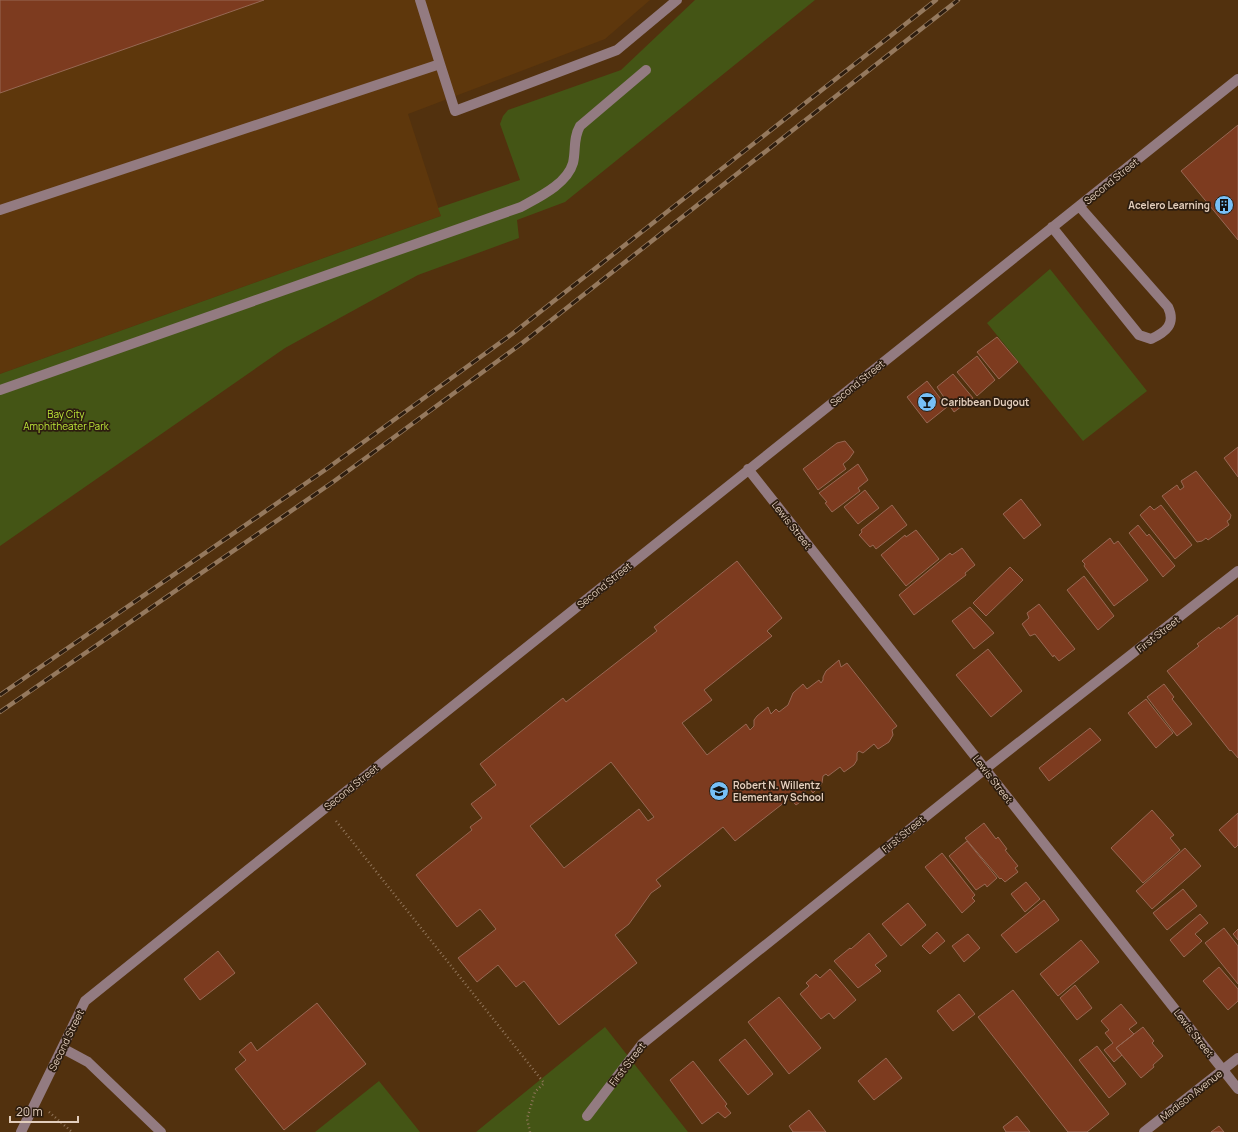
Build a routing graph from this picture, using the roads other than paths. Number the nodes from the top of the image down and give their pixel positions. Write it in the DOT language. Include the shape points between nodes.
graph roads {
  1 [pos="420,0"];
  2 [pos="677,0"];
  3 [pos="440,64"];
  4 [pos="646,70"];
  5 [pos="1238,79"];
  6 [pos="1078,206"];
  7 [pos="0,210"];
  8 [pos="1052,227"];
  9 [pos="0,390"];
  10 [pos="748,469"];
  11 [pos="1238,571"];
  12 [pos="985,769"];
  13 [pos="62,1048"];
  14 [pos="1238,1058"];
  15 [pos="1223,1070"];
  16 [pos="1238,1089"];
  17 [pos="587,1116"];
  18 [pos="21,1132"];
  19 [pos="161,1132"];
  20 [pos="1144,1132"];
  1 -- 3 [label="street"];
  2 -- 3 [label="street" via="617,50 455,111"];
  3 -- 7 [label="street"];
  4 -- 9 [label="street" via="580,126 575,137 573,162 562,180 521,207"];
  5 -- 6 [label="street, Second Street"];
  6 -- 8 [label="street, Second Street"];
  6 -- 8 [label="street" via="1168,307 1172,315 1170,325 1161,335 1151,339 1140,335"];
  8 -- 10 [label="street, Second Street"];
  10 -- 12 [label="street, Lewis Street"];
  10 -- 13 [label="street, Second Street" via="85,1001"];
  11 -- 12 [label="street, First Street"];
  12 -- 15 [label="street, Lewis Street"];
  12 -- 17 [label="street, First Street" via="642,1044"];
  13 -- 18 [label="street, Second Street"];
  13 -- 19 [label="street" via="88,1062"];
  14 -- 15 [label="street, Madison Avenue"];
  15 -- 16 [label="street, Lewis Street"];
  15 -- 20 [label="street, Madison Avenue"];
}
